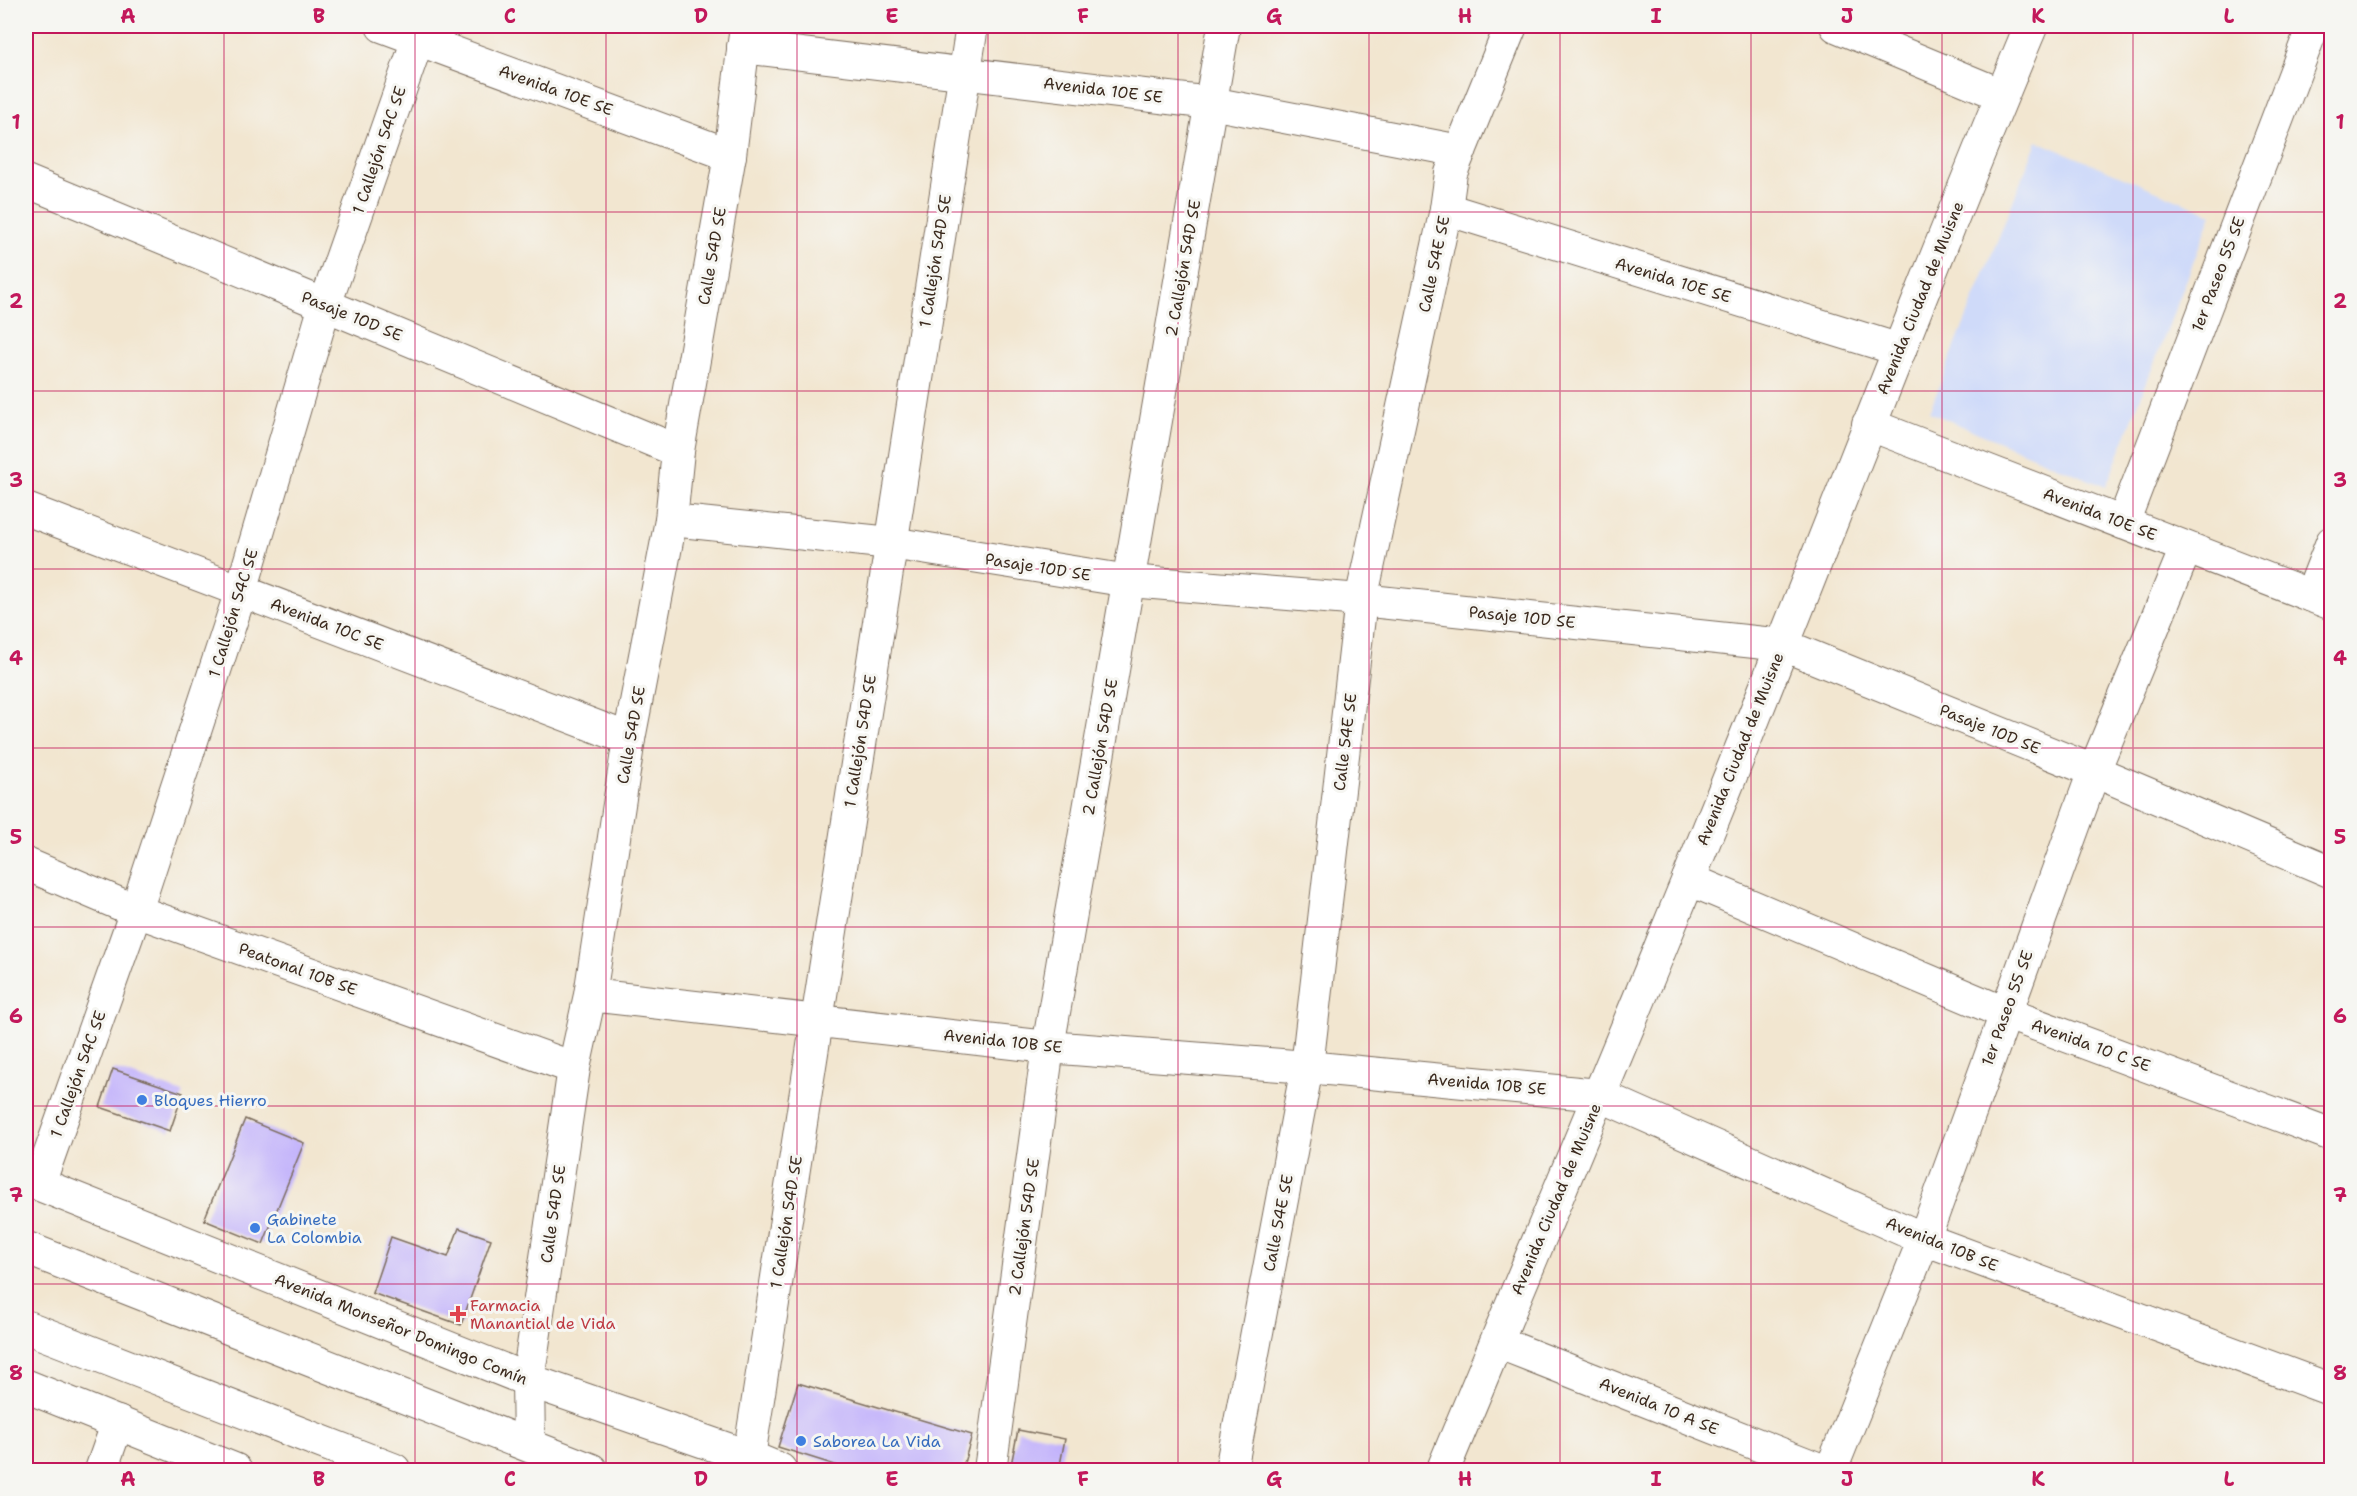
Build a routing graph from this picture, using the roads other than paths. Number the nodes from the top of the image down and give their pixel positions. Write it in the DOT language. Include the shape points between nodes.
graph roads {
  1 [pos="382,26"];
  2 [pos="972,26"];
  3 [pos="1224,26"];
  4 [pos="1510,26"];
  5 [pos="1836,26"];
  6 [pos="2031,26"];
  7 [pos="2313,26"];
  8 [pos="745,36"];
  9 [pos="418,39"];
  10 [pos="965,73"];
  11 [pos="2002,95"];
  12 [pos="1211,103"];
  13 [pos="1460,151"];
  14 [pos="730,155"];
  15 [pos="26,181"];
  16 [pos="1446,209"];
  17 [pos="325,305"];
  18 [pos="1900,351"];
  19 [pos="1868,424"];
  20 [pos="678,451"];
  21 [pos="26,509"];
  22 [pos="671,520"];
  23 [pos="2123,523"];
  24 [pos="2331,542"];
  25 [pos="891,543"];
  26 [pos="2186,548"];
  27 [pos="1129,581"];
  28 [pos="241,591"];
  29 [pos="1361,600"];
  30 [pos="2321,600"];
  31 [pos="1783,645"];
  32 [pos="629,739"];
  33 [pos="2094,771"];
  34 [pos="26,864"];
  35 [pos="2331,872"];
  36 [pos="1688,879"];
  37 [pos="136,911"];
  38 [pos="590,995"];
  39 [pos="2005,1013"];
  40 [pos="817,1021"];
  41 [pos="1048,1047"];
  42 [pos="1307,1067"];
  43 [pos="574,1068"];
  44 [pos="1599,1095"];
  45 [pos="2331,1135"];
  46 [pos="32,1181"];
  47 [pos="1924,1239"];
  48 [pos="26,1248"];
  49 [pos="26,1327"];
  50 [pos="1497,1342"];
  51 [pos="528,1380"];
  52 [pos="26,1386"];
  53 [pos="2331,1390"];
  54 [pos="118,1422"];
  55 [pos="529,1445"];
  56 [pos="748,1457"];
  57 [pos="101,1470"];
  58 [pos="235,1470"];
  59 [pos="394,1470"];
  60 [pos="591,1470"];
  61 [pos="780,1470"];
  62 [pos="990,1470"];
  63 [pos="1231,1470"];
  64 [pos="1443,1470"];
  65 [pos="1822,1470"];
  66 [pos="1831,1470"];
  1 -- 9 [label="street, Avenida 10E SE"];
  2 -- 10 [label="street, 1 Callejón 54D SE"];
  3 -- 12 [label="street, 2 Callejón 54D SE"];
  4 -- 13 [label="street, Calle 54E SE"];
  5 -- 11 [label="street"];
  6 -- 11 [label="main road, Avenida Ciudad de Muisne"];
  7 -- 23 [label="street, 1er Paseo 55 SE"];
  8 -- 10 [label="street, Avenida 10E SE"];
  8 -- 14 [label="street, Calle 54D SE"];
  9 -- 14 [label="street, Avenida 10E SE"];
  9 -- 17 [label="street, 1 Callejón 54C SE"];
  10 -- 12 [label="street, Avenida 10E SE"];
  10 -- 25 [label="street, 1 Callejón 54D SE"];
  11 -- 18 [label="main road, Avenida Ciudad de Muisne"];
  12 -- 13 [label="street, Avenida 10E SE"];
  12 -- 27 [label="street, 2 Callejón 54D SE"];
  13 -- 16 [label="street, Calle 54E SE" via="1451,173"];
  14 -- 20 [label="street, Calle 54D SE"];
  15 -- 17 [label="street, Pasaje 10D SE"];
  16 -- 18 [label="street, Avenida 10E SE"];
  16 -- 29 [label="street, Calle 54E SE"];
  17 -- 20 [label="street, Pasaje 10D SE"];
  17 -- 28 [label="street, 1 Callejón 54C SE"];
  18 -- 19 [label="main road, Avenida Ciudad de Muisne"];
  19 -- 23 [label="street, Avenida 10E SE"];
  19 -- 31 [label="main road, Avenida Ciudad de Muisne"];
  20 -- 22 [label="street, Calle 54D SE"];
  21 -- 28 [label="street, Avenida 10C SE"];
  22 -- 25 [label="street, Pasaje 10D SE"];
  22 -- 32 [label="street, Calle 54D SE"];
  23 -- 26 [label="street, Avenida 10E SE"];
  24 -- 30 [label="street"];
  25 -- 27 [label="street, Pasaje 10D SE"];
  25 -- 40 [label="street, 1 Callejón 54D SE"];
  26 -- 30 [label="street, Avenida 10E SE"];
  26 -- 33 [label="street, 1er Paseo 55 SE"];
  27 -- 29 [label="street, Pasaje 10D SE"];
  27 -- 41 [label="street, 2 Callejón 54D SE"];
  28 -- 32 [label="street, Avenida 10C SE"];
  28 -- 37 [label="street, 1 Callejón 54C SE"];
  29 -- 31 [label="street, Pasaje 10D SE"];
  29 -- 42 [label="street, Calle 54E SE"];
  31 -- 33 [label="street, Pasaje 10D SE"];
  31 -- 36 [label="main road, Avenida Ciudad de Muisne"];
  32 -- 38 [label="street, Calle 54D SE"];
  33 -- 35 [label="street, Pasaje 10D SE"];
  33 -- 39 [label="street, 1er Paseo 55 SE"];
  34 -- 37 [label="street, Peatonal 10B SE"];
  36 -- 39 [label="street, Avenida 10 C SE"];
  36 -- 44 [label="main road, Avenida Ciudad de Muisne"];
  37 -- 43 [label="street, Peatonal 10B SE"];
  37 -- 46 [label="street, 1 Callejón 54C SE"];
  38 -- 40 [label="street, Avenida 10B SE"];
  38 -- 43 [label="street, Calle 54D SE"];
  39 -- 45 [label="street, Avenida 10 C SE"];
  39 -- 47 [label="street, 1er Paseo 55 SE"];
  40 -- 41 [label="street, Avenida 10B SE"];
  40 -- 56 [label="street, 1 Callejón 54D SE"];
  41 -- 42 [label="street, Avenida 10B SE"];
  41 -- 62 [label="street, 2 Callejón 54D SE"];
  42 -- 44 [label="street, Avenida 10B SE"];
  42 -- 63 [label="street, Calle 54E SE"];
  43 -- 51 [label="street, Calle 54D SE"];
  44 -- 47 [label="street, Avenida 10B SE"];
  44 -- 50 [label="main road, Avenida Ciudad de Muisne"];
  46 -- 51 [label="main road, Avenida Monseñor Domingo Comín"];
  47 -- 53 [label="street, Avenida 10B SE"];
  47 -- 66 [label="street, 1er Paseo 55 SE"];
  48 -- 55 [label="main road"];
  49 -- 59 [label="main road"];
  50 -- 64 [label="main road, Avenida Ciudad de Muisne"];
  50 -- 65 [label="street, Avenida 10 A SE"];
  51 -- 55 [label="street, Calle 54D SE"];
  51 -- 56 [label="main road, Avenida Monseñor Domingo Comín"];
  52 -- 54 [label="main road"];
  54 -- 57 [label="street"];
  54 -- 58 [label="main road"];
  55 -- 60 [label="main road"];
  56 -- 61 [label="main road, Avenida Monseñor Domingo Comín"];
}
